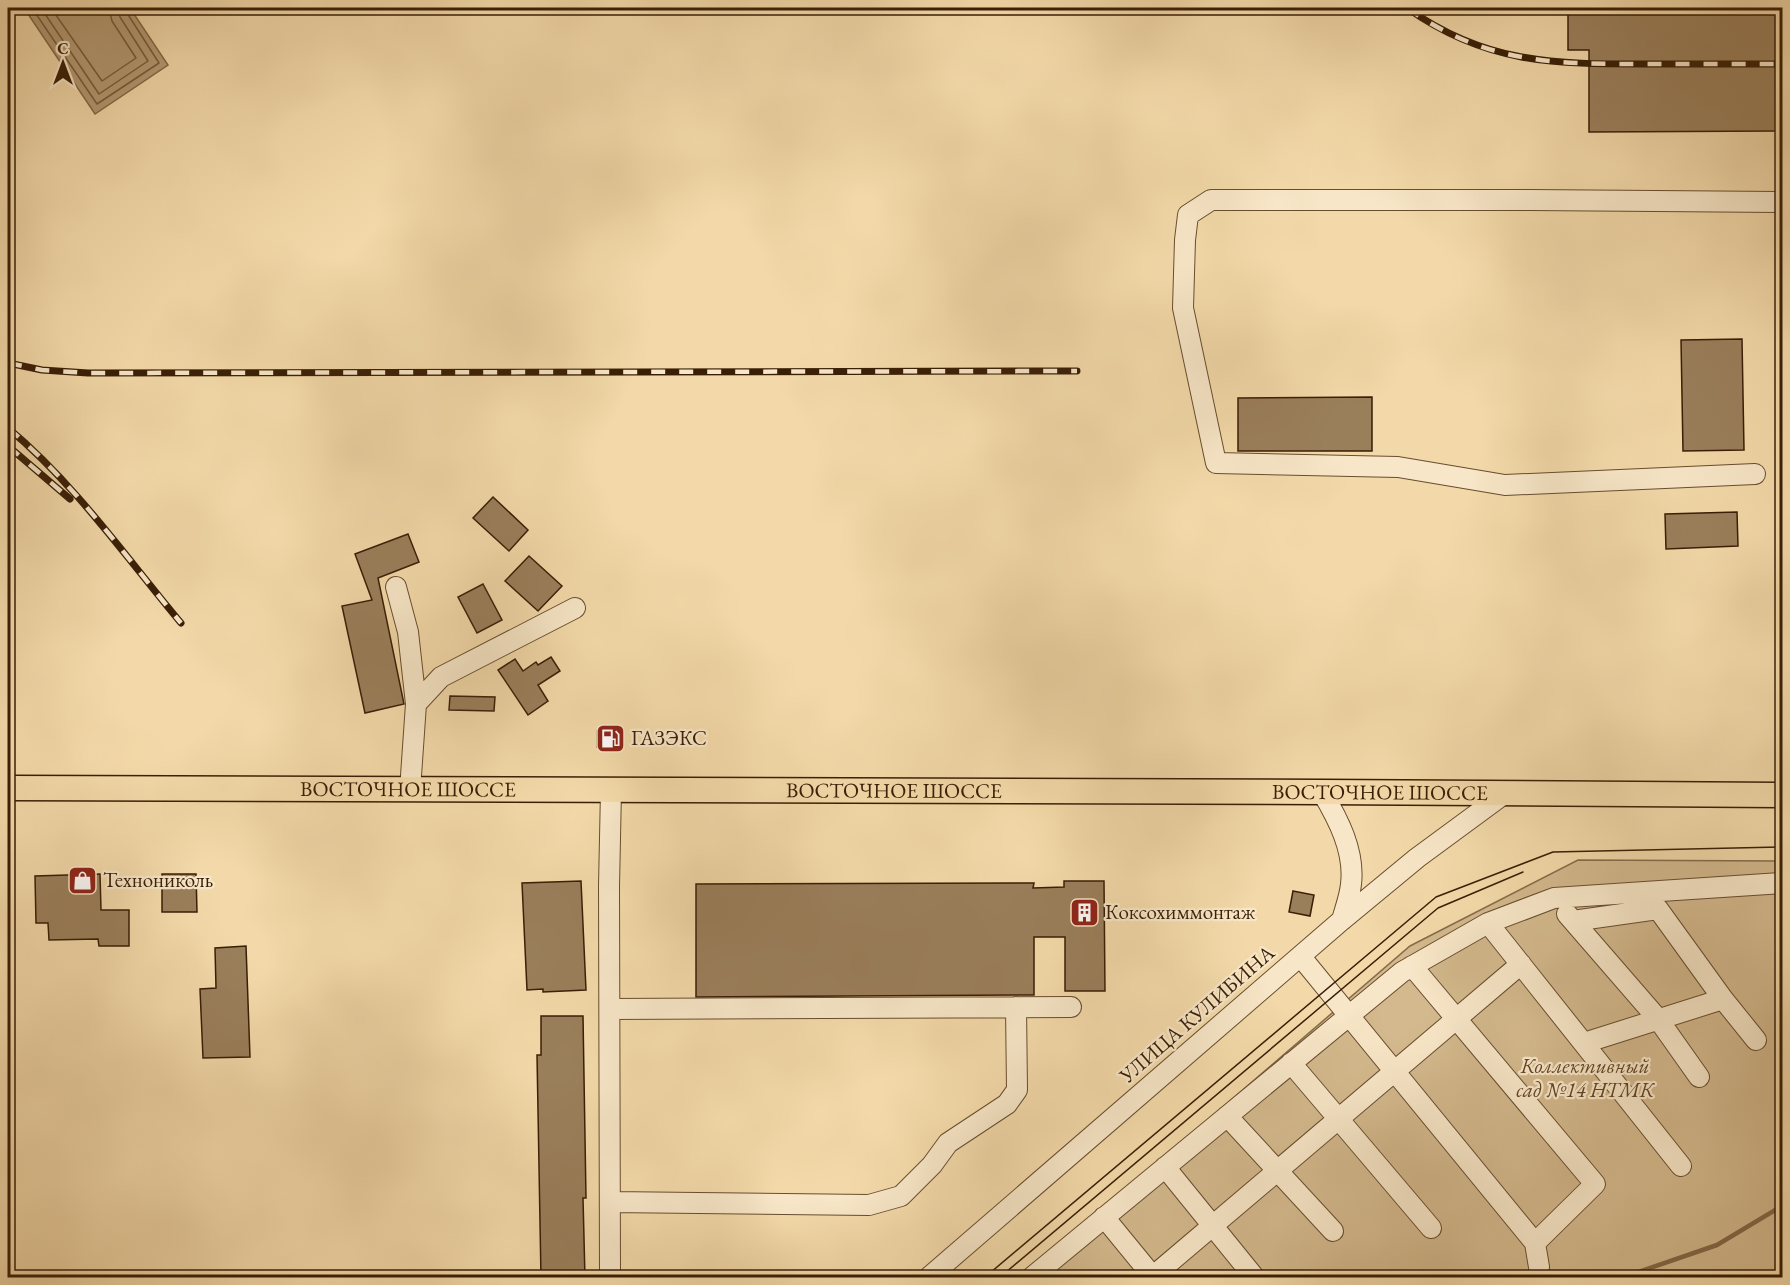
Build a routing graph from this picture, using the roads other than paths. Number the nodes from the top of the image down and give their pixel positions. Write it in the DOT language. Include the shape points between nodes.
graph roads {
  1 [pos="1782,202"];
  2 [pos="1755,474"];
  3 [pos="396,587"];
  4 [pos="574,608"];
  5 [pos="416,704"];
  6 [pos="8,788"];
  7 [pos="410,790"];
  8 [pos="611,790"];
  9 [pos="1322,792"];
  10 [pos="1504,794"];
  11 [pos="1782,795"];
  12 [pos="1782,883"];
  13 [pos="1554,898"];
  14 [pos="1342,920"];
  15 [pos="1573,921"];
  16 [pos="1488,923"];
  17 [pos="1301,957"];
  18 [pos="1521,964"];
  19 [pos="1412,966"];
  20 [pos="1723,999"];
  21 [pos="1016,1007"];
  22 [pos="1071,1007"];
  23 [pos="610,1009"];
  24 [pos="1349,1016"];
  25 [pos="1456,1019"];
  26 [pos="1658,1019"];
  27 [pos="1756,1040"];
  28 [pos="1584,1043"];
  29 [pos="1291,1064"];
  30 [pos="1394,1072"];
  31 [pos="1699,1077"];
  32 [pos="1227,1116"];
  33 [pos="1338,1119"];
  34 [pos="1681,1166"];
  35 [pos="1165,1167"];
  36 [pos="1278,1171"];
  37 [pos="610,1202"];
  38 [pos="1104,1217"];
  39 [pos="1212,1226"];
  40 [pos="1431,1228"];
  41 [pos="1333,1231"];
  42 [pos="1535,1244"];
  43 [pos="1539,1267"];
  44 [pos="1051,1271"];
  45 [pos="1153,1277"];
  46 [pos="610,1278"];
  47 [pos="927,1278"];
  48 [pos="1031,1278"];
  49 [pos="1255,1278"];
  1 -- 2 [label="street" via="1211,201 1188,215 1185,240 1183,308 1216,463 1398,467 1505,485"];
  3 -- 5 [label="street" via="408,632"];
  4 -- 5 [label="street" via="441,676"];
  5 -- 7 [label="street"];
  6 -- 7 [label="main road, ВОСТОЧНОЕ ШОССЕ"];
  7 -- 8 [label="main road, ВОСТОЧНОЕ ШОССЕ"];
  8 -- 9 [label="main road, ВОСТОЧНОЕ ШОССЕ"];
  8 -- 23 [label="street"];
  9 -- 10 [label="main road, ВОСТОЧНОЕ ШОССЕ"];
  9 -- 14 [label="street" via="1338,819 1349,851 1352,883"];
  10 -- 11 [label="main road, ВОСТОЧНОЕ ШОССЕ"];
  10 -- 14 [label="street, УЛИЦА КУЛИБИНА"];
  12 -- 13 [label="street"];
  13 -- 15 [label="street"];
  13 -- 16 [label="street"];
  14 -- 17 [label="street, УЛИЦА КУЛИБИНА"];
  15 -- 20 [label="street" via="1658,909"];
  15 -- 26 [label="street"];
  16 -- 18 [label="street"];
  16 -- 19 [label="street"];
  17 -- 24 [label="street"];
  17 -- 47 [label="street, УЛИЦА КУЛИБИНА"];
  18 -- 25 [label="street"];
  18 -- 28 [label="street"];
  19 -- 24 [label="street"];
  19 -- 25 [label="street"];
  20 -- 26 [label="street"];
  20 -- 27 [label="street"];
  21 -- 22 [label="street"];
  21 -- 23 [label="street"];
  21 -- 37 [label="street" via="1017,1090 1007,1104 948,1143 901,1196 869,1205"];
  23 -- 37 [label="street"];
  24 -- 29 [label="street"];
  24 -- 30 [label="street"];
  25 -- 30 [label="street"];
  25 -- 42 [label="street" via="1595,1184"];
  26 -- 28 [label="street"];
  26 -- 31 [label="street"];
  28 -- 34 [label="street"];
  29 -- 32 [label="street"];
  29 -- 33 [label="street"];
  30 -- 33 [label="street"];
  30 -- 42 [label="street"];
  32 -- 35 [label="street"];
  32 -- 36 [label="street"];
  33 -- 36 [label="street"];
  33 -- 40 [label="street"];
  35 -- 38 [label="street"];
  35 -- 39 [label="street"];
  36 -- 39 [label="street"];
  36 -- 41 [label="street"];
  37 -- 46 [label="street"];
  38 -- 44 [label="street"];
  38 -- 45 [label="street"];
  39 -- 45 [label="street"];
  39 -- 49 [label="street"];
  42 -- 43 [label="street"];
  44 -- 48 [label="street"];
}
